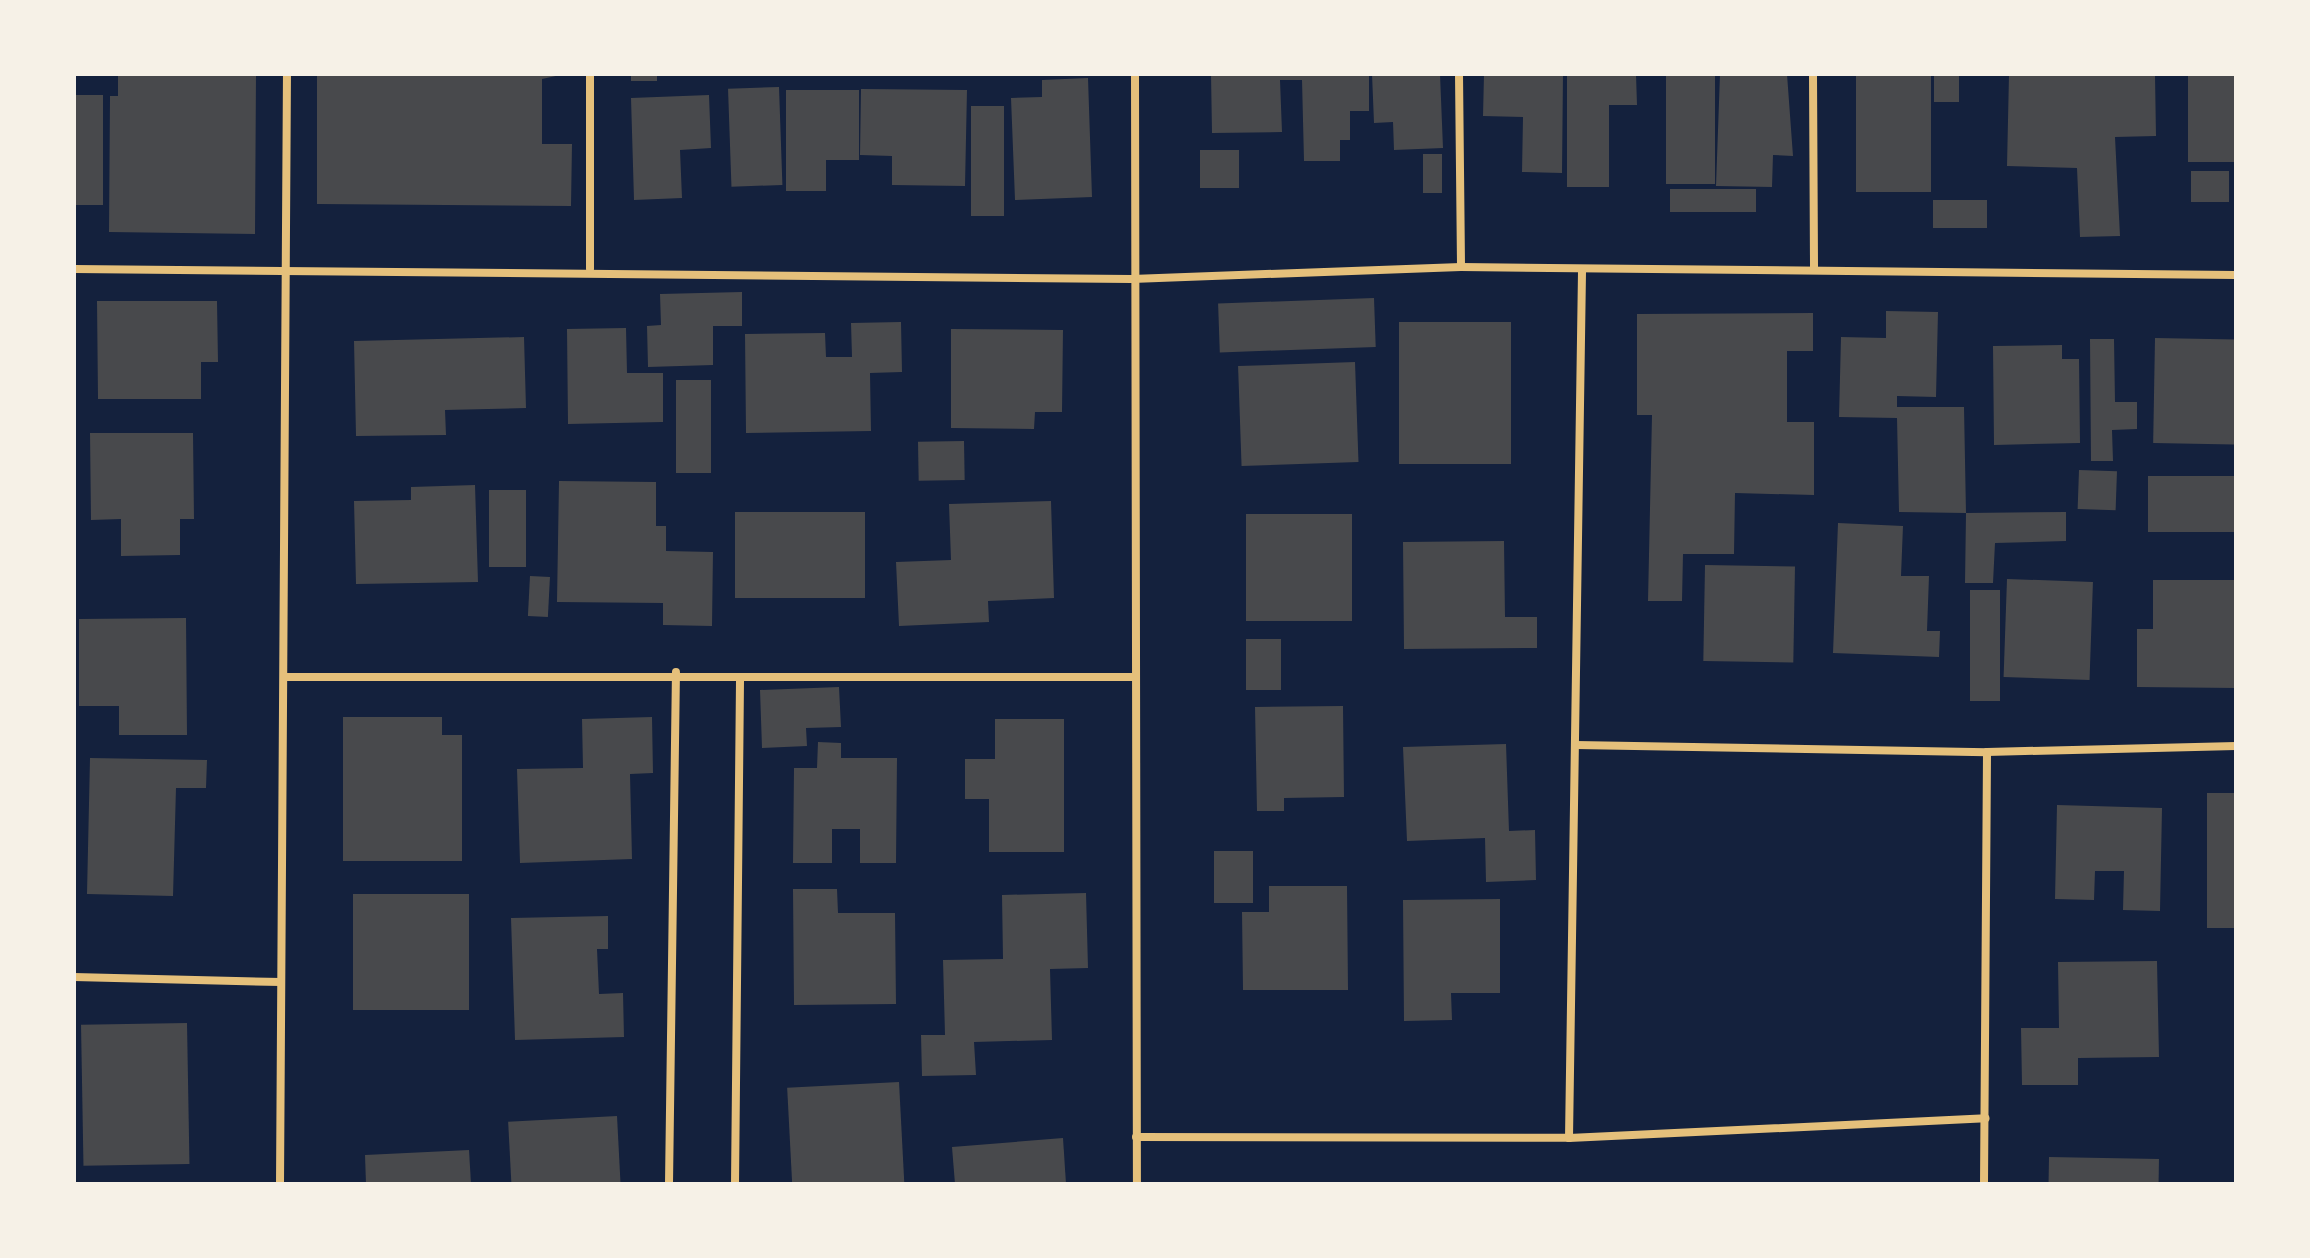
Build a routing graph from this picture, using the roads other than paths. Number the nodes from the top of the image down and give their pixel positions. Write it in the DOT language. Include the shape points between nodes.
graph roads {
  1 [pos="287,74"];
  2 [pos="590,74"];
  3 [pos="1135,74"];
  4 [pos="1459,74"];
  5 [pos="1813,74"];
  6 [pos="1461,267"];
  7 [pos="74,269"];
  8 [pos="590,269"];
  9 [pos="1814,270"];
  10 [pos="286,271"];
  11 [pos="1582,271"];
  12 [pos="2236,275"];
  13 [pos="1132,279"];
  14 [pos="676,672"];
  15 [pos="284,677"];
  16 [pos="1133,677"];
  17 [pos="740,678"];
  18 [pos="1576,745"];
  19 [pos="2236,746"];
  20 [pos="1987,752"];
  21 [pos="74,977"];
  22 [pos="281,982"];
  23 [pos="1986,1118"];
  24 [pos="1136,1137"];
  25 [pos="1569,1138"];
  26 [pos="280,1184"];
  27 [pos="669,1184"];
  28 [pos="735,1184"];
  29 [pos="1137,1184"];
  30 [pos="1984,1184"];
  1 -- 10 [label="street"];
  2 -- 8 [label="street"];
  3 -- 13 [label="street"];
  4 -- 6 [label="street"];
  5 -- 9 [label="street"];
  6 -- 11 [label="street"];
  6 -- 13 [label="street"];
  7 -- 10 [label="street"];
  8 -- 10 [label="street"];
  8 -- 13 [label="street"];
  9 -- 11 [label="street"];
  9 -- 12 [label="street"];
  10 -- 15 [label="street"];
  11 -- 18 [label="street"];
  13 -- 16 [label="street"];
  14 -- 15 [label="street"];
  14 -- 17 [label="street"];
  14 -- 27 [label="street"];
  15 -- 22 [label="street"];
  16 -- 17 [label="street"];
  16 -- 24 [label="street"];
  17 -- 28 [label="street"];
  18 -- 20 [label="street"];
  18 -- 25 [label="street"];
  19 -- 20 [label="street"];
  20 -- 23 [label="street"];
  21 -- 22 [label="street"];
  22 -- 26 [label="street"];
  23 -- 25 [label="street"];
  23 -- 30 [label="street"];
  24 -- 25 [label="street"];
  24 -- 29 [label="street"];
}
